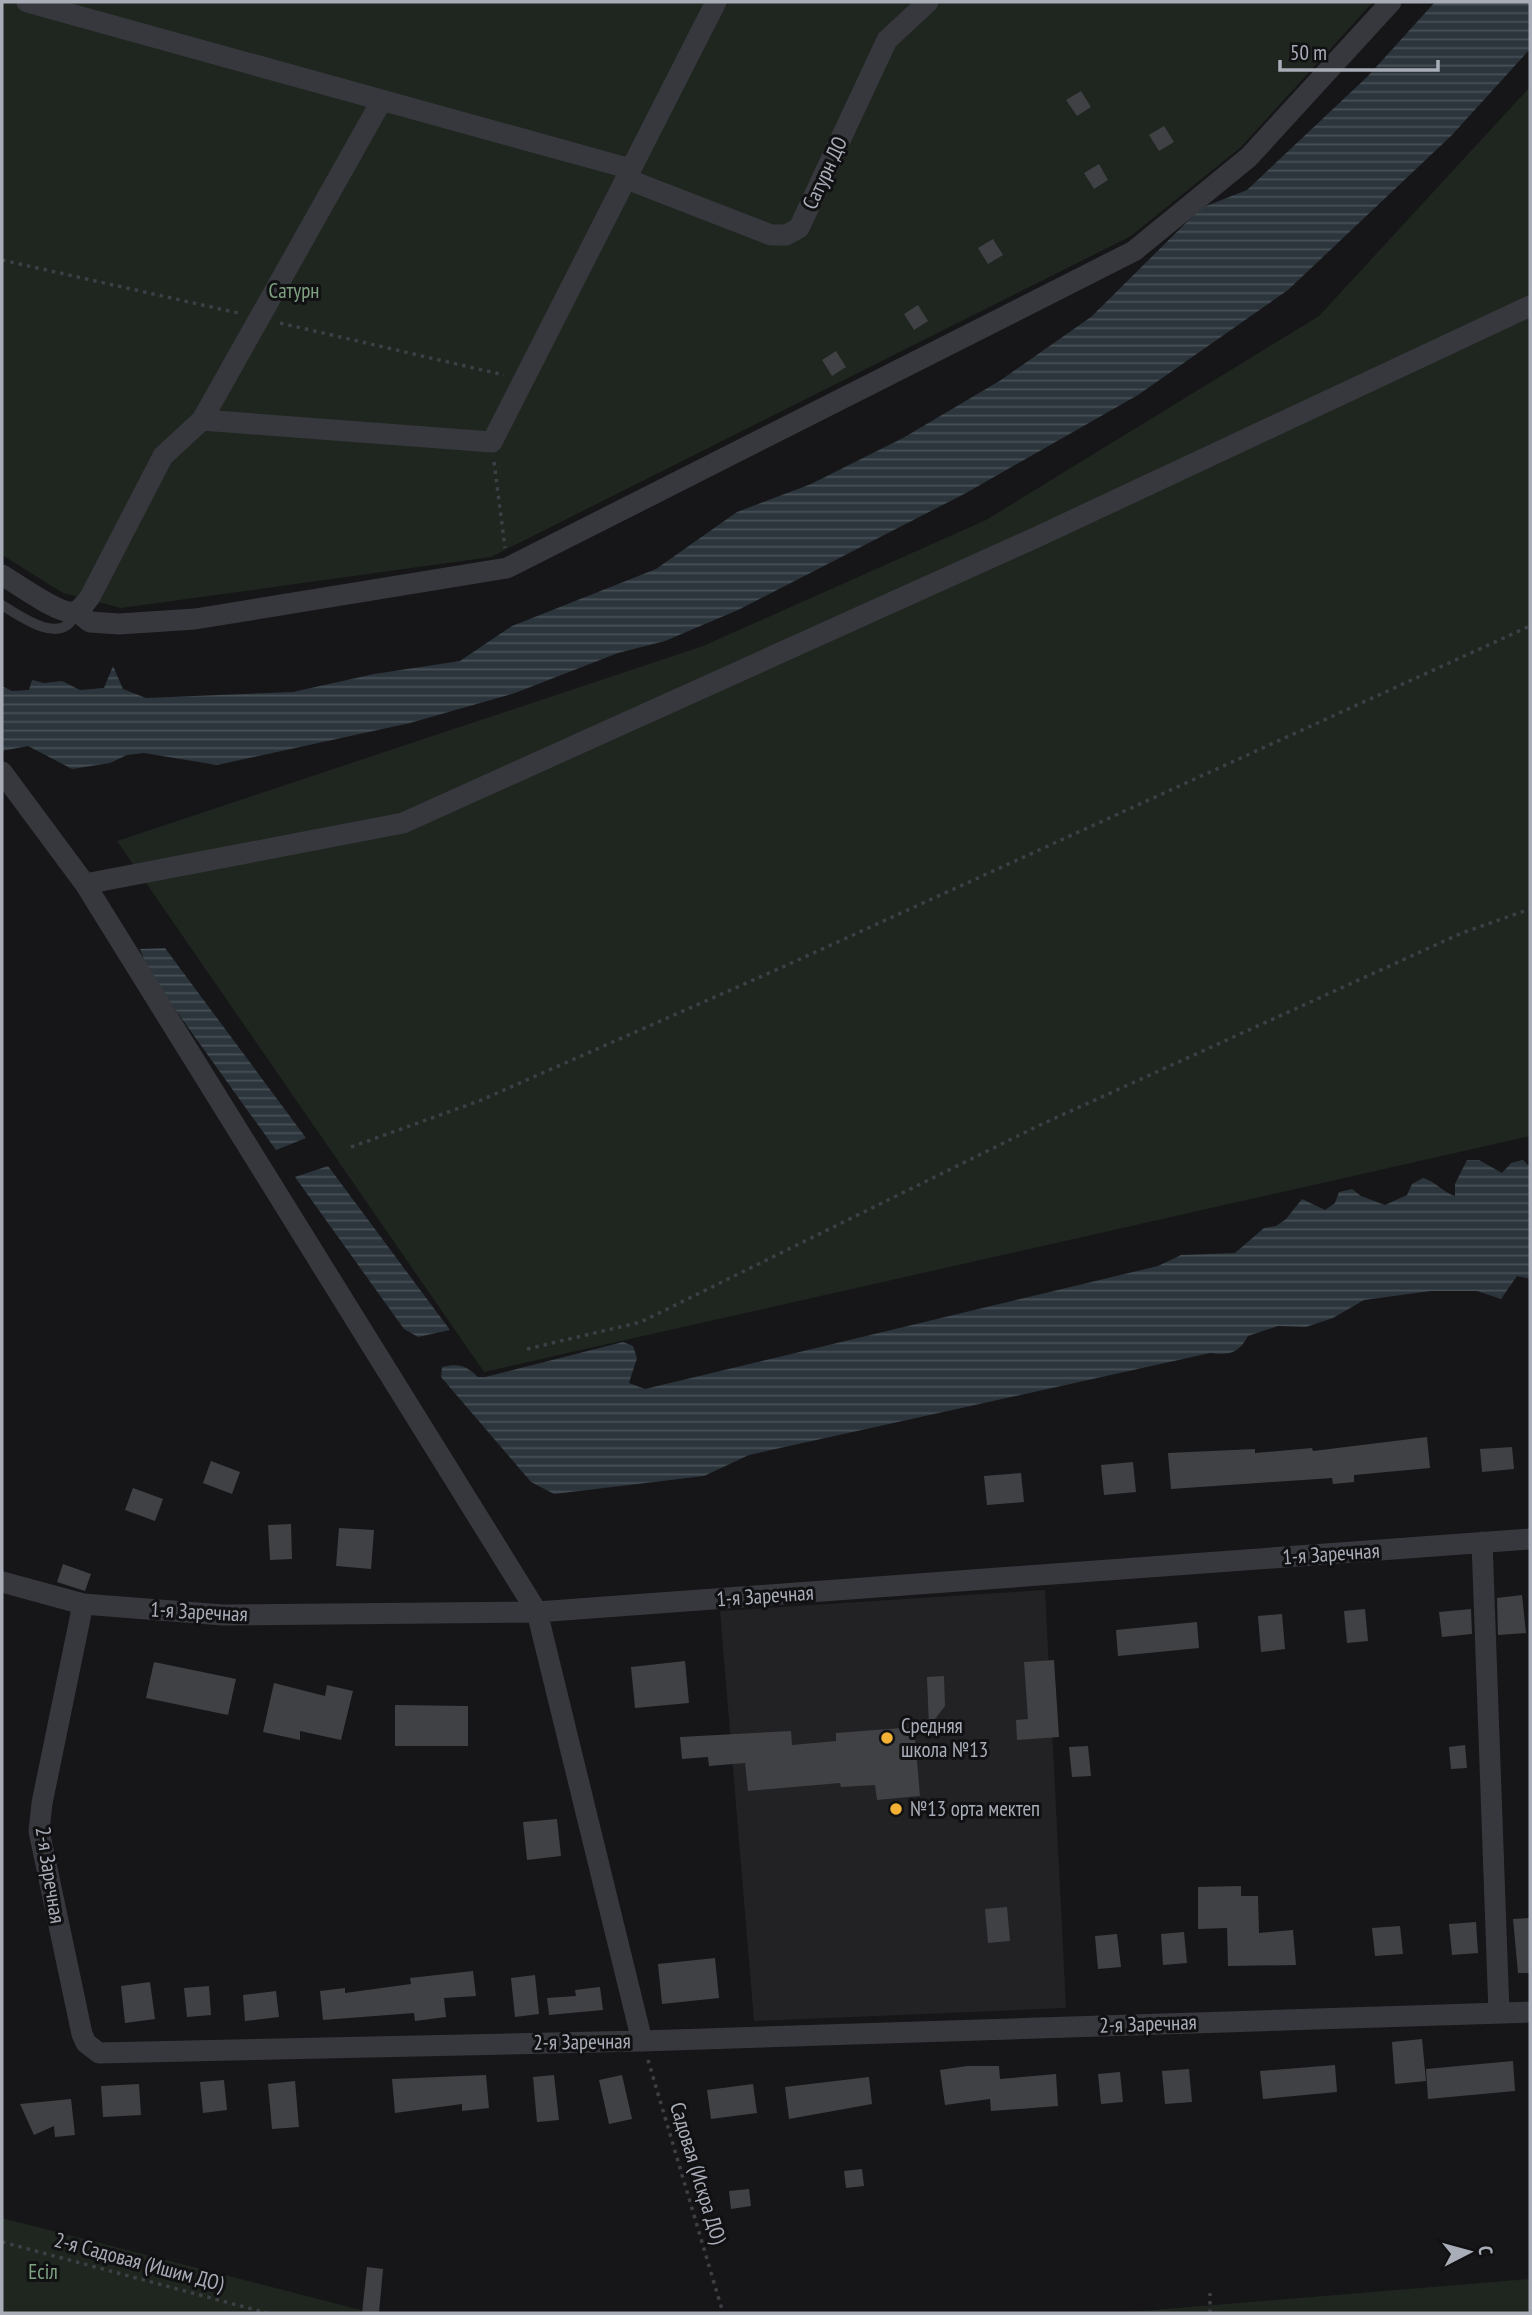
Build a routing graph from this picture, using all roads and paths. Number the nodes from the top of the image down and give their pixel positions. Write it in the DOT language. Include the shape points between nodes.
graph roads {
  1 [pos="27,2"];
  2 [pos="716,2"];
  3 [pos="928,2"];
  4 [pos="1391,2"];
  5 [pos="382,100"];
  6 [pos="629,173"];
  7 [pos="1530,306"];
  8 [pos="202,420"];
  9 [pos="492,442"];
  10 [pos="507,568"];
  11 [pos="2,575"];
  12 [pos="2,605"];
  13 [pos="76,611"];
  14 [pos="1530,625"];
  15 [pos="2,772"];
  16 [pos="85,884"];
  17 [pos="1530,909"];
  18 [pos="351,1147"];
  19 [pos="527,1349"];
  20 [pos="1530,1539"];
  21 [pos="1482,1542"];
  22 [pos="2,1565"];
  23 [pos="9,1583"];
  24 [pos="83,1604"];
  25 [pos="537,1612"];
  26 [pos="1530,2012"];
  27 [pos="1499,2013"];
  28 [pos="642,2041"];
  29 [pos="2,2242"];
  30 [pos="1210,2293"];
  31 [pos="267,2313"];
  32 [pos="723,2313"];
  33 [pos="1210,2313"];
  1 -- 5 [label="street"];
  2 -- 6 [label="street"];
  3 -- 6 [label="street, Сатурн ДО" via="887,40 799,228 786,235 771,234 637,183"];
  4 -- 10 [label="street" via="1249,157 1134,251"];
  5 -- 6 [label="street"];
  5 -- 8 [label="street"];
  6 -- 9 [label="street"];
  7 -- 16 [label="street" via="1037,537 403,823"];
  8 -- 9 [label="street"];
  8 -- 13 [label="street" via="163,456 90,597"];
  9 -- 10 [label="path"];
  10 -- 13 [label="street" via="195,619 119,624 90,622"];
  11 -- 13 [label="street" via="60,610"];
  12 -- 13 [label="lane" via="50,629 63,629"];
  14 -- 18 [label="path" via="492,1096"];
  15 -- 16 [label="street"];
  16 -- 25 [label="street"];
  17 -- 19 [label="path" via="1462,933 1040,1125 641,1322"];
  20 -- 21 [label="street, 1-я Заречная"];
  21 -- 25 [label="street, 1-я Заречная"];
  21 -- 27 [label="street"];
  22 -- 23 [label="street"];
  23 -- 24 [label="street, 1-я Заречная"];
  24 -- 25 [label="street, 1-я Заречная" via="223,1615"];
  24 -- 28 [label="street, 2-я Заречная" via="39,1831 82,2034 91,2049 109,2053"];
  25 -- 28 [label="street"];
  26 -- 27 [label="street, 2-я Заречная"];
  27 -- 28 [label="street, 2-я Заречная"];
  28 -- 32 [label="path, Садовая (Искра ДО)"];
  29 -- 31 [label="path, 2-я Садовая (Ишим ДО)"];
  30 -- 33 [label="path"];
}
